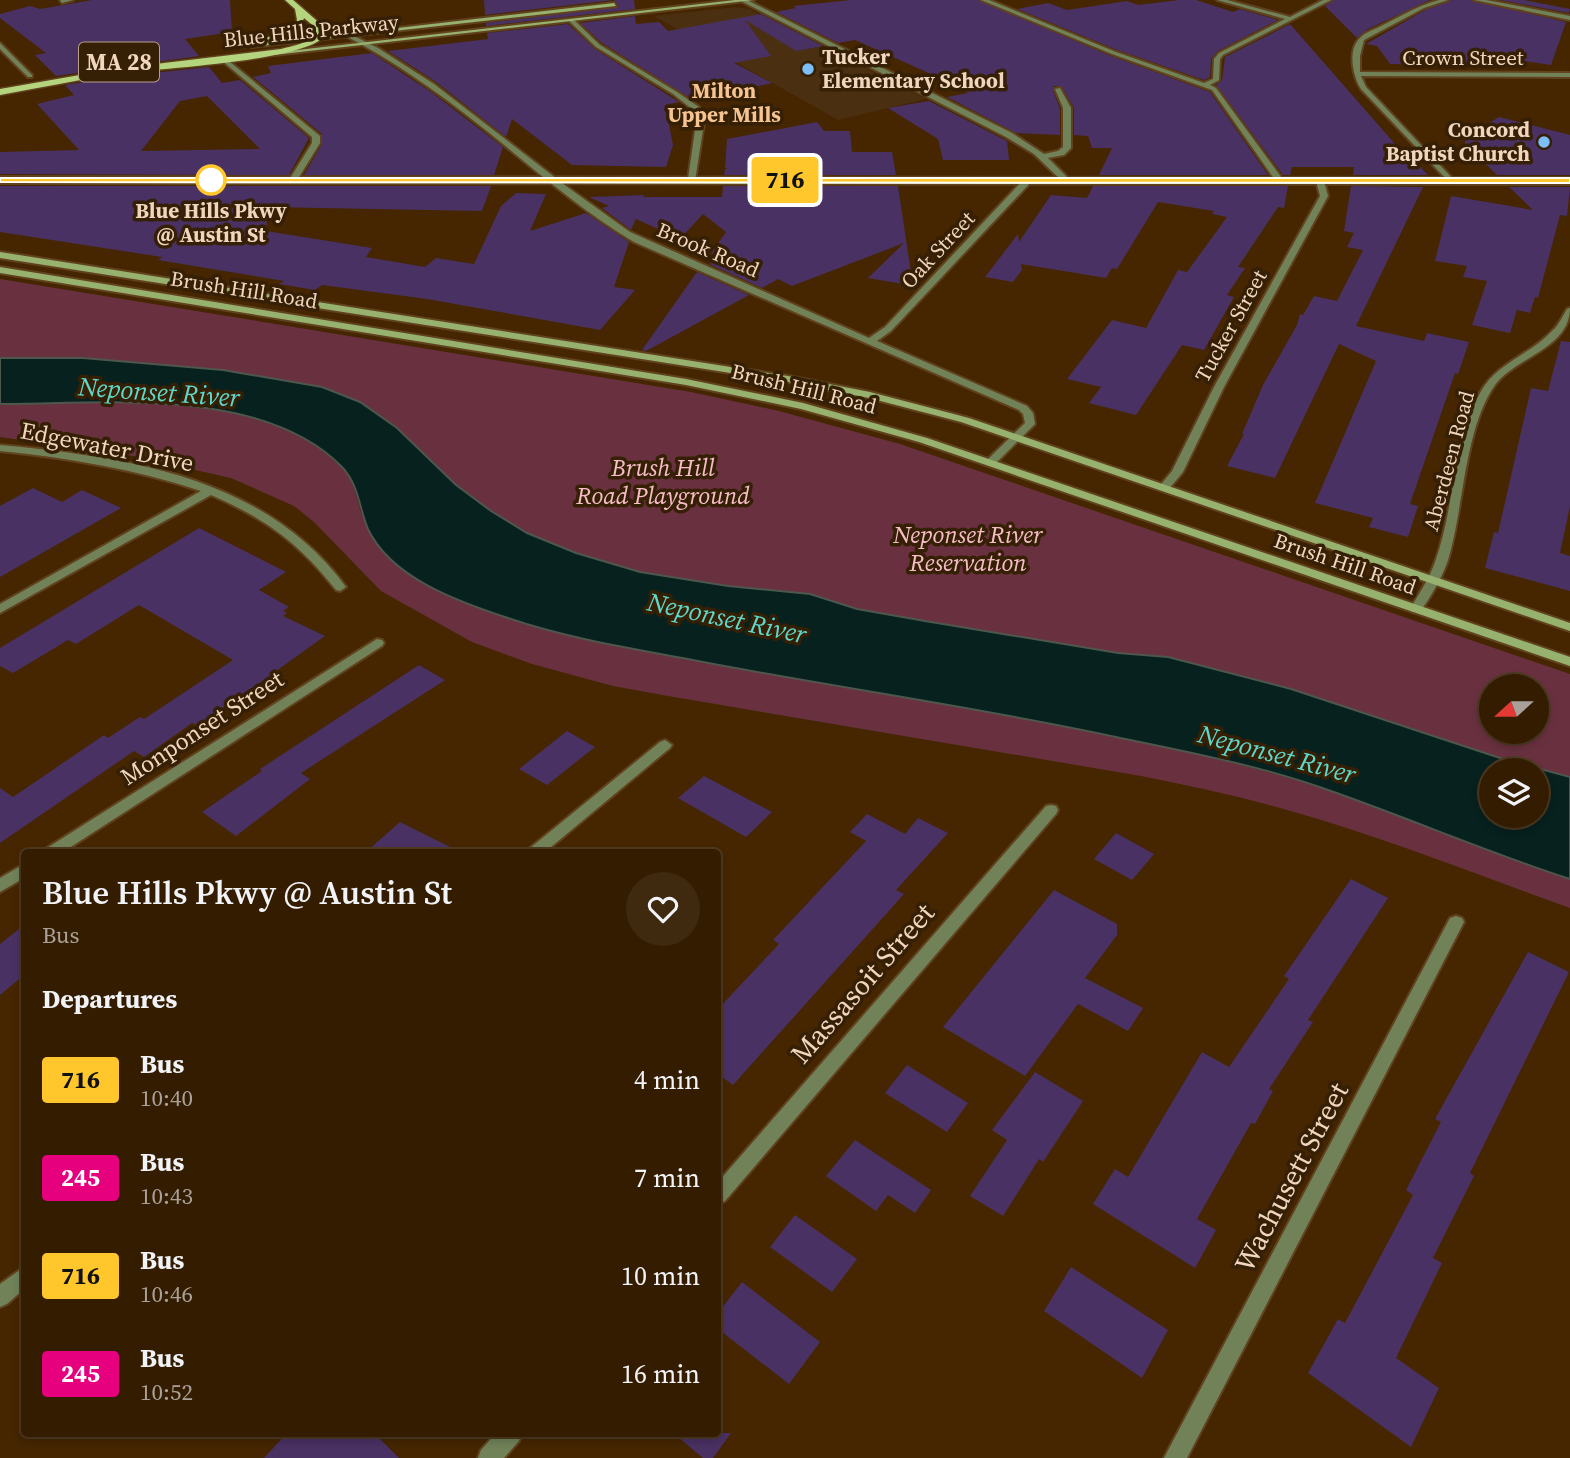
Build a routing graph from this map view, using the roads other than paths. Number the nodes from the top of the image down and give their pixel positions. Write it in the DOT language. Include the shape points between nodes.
graph roads {
  1 [pos="71,0"];
  2 [pos="289,0"];
  3 [pos="746,0"];
  4 [pos="984,0"];
  5 [pos="1220,0"];
  6 [pos="1328,0"];
  7 [pos="1445,0"];
  8 [pos="1477,0"];
  9 [pos="62,1"];
  10 [pos="618,5"];
  11 [pos="298,7"];
  12 [pos="1570,18"];
  13 [pos="1290,19"];
  14 [pos="571,20"];
  15 [pos="346,34"];
  16 [pos="317,38"];
  17 [pos="364,43"];
  18 [pos="0,46"];
  19 [pos="240,46"];
  20 [pos="262,54"];
  21 [pos="222,58"];
  22 [pos="1357,74"];
  23 [pos="1570,75"];
  24 [pos="30,76"];
  25 [pos="0,82"];
  26 [pos="1205,85"];
  27 [pos="1058,89"];
  28 [pos="0,92"];
  29 [pos="1043,157"];
  30 [pos="552,179"];
  31 [pos="692,179"];
  32 [pos="0,180"];
  33 [pos="293,180"];
  34 [pos="1028,180"];
  35 [pos="1066,180"];
  36 [pos="1280,181"];
  37 [pos="1320,181"];
  38 [pos="1450,181"];
  39 [pos="1570,181"];
  40 [pos="0,255"];
  41 [pos="0,270"];
  42 [pos="329,306"];
  43 [pos="1570,311"];
  44 [pos="311,320"];
  45 [pos="871,341"];
  46 [pos="1019,438"];
  47 [pos="0,448"];
  48 [pos="990,463"];
  49 [pos="1164,488"];
  50 [pos="209,491"];
  51 [pos="1432,580"];
  52 [pos="340,587"];
  53 [pos="0,609"];
  54 [pos="1416,609"];
  55 [pos="1570,627"];
  56 [pos="377,643"];
  57 [pos="1570,662"];
  58 [pos="665,745"];
  59 [pos="1051,810"];
  60 [pos="57,849"];
  61 [pos="539,849"];
  62 [pos="21,872"];
  63 [pos="0,886"];
  64 [pos="1456,922"];
  65 [pos="721,1192"];
  66 [pos="21,1280"];
  67 [pos="0,1297"];
  68 [pos="507,1437"];
  69 [pos="489,1458"];
  70 [pos="1175,1458"];
  1 -- 9 [label="street"];
  2 -- 11 [label="main road"];
  3 -- 14 [label="main road, Blue Hills Parkway"];
  3 -- 29 [label="street" via="974,116"];
  4 -- 26 [label="street"];
  5 -- 13 [label="street"];
  6 -- 13 [label="street"];
  7 -- 22 [label="street" via="1362,39"];
  8 -- 12 [label="street"];
  10 -- 15 [label="main road, Blue Hills Parkway"];
  11 -- 16 [label="main road" via="320,28"];
  11 -- 19 [label="main road, MA 28" via="301,20 295,28"];
  13 -- 26 [label="street" via="1221,54 1216,80"];
  14 -- 17 [label="main road, Blue Hills Parkway"];
  14 -- 31 [label="street" via="598,46 696,110 701,123"];
  15 -- 16 [label="main road, Blue Hills Parkway"];
  15 -- 17 [label="street, Brook Road"];
  16 -- 19 [label="main road, Blue Hills Parkway"];
  16 -- 20 [label="main road, MA 28"];
  17 -- 20 [label="main road, Blue Hills Parkway"];
  17 -- 30 [label="street, Brook Road" via="422,78"];
  18 -- 24 [label="street"];
  19 -- 24 [label="main road, Blue Hills Parkway / MA 28"];
  20 -- 21 [label="main road, Blue Hills Parkway / MA 28"];
  21 -- 28 [label="main road, Blue Hills Parkway / MA 28"];
  21 -- 33 [label="street" via="316,136"];
  22 -- 23 [label="street, Crown Street"];
  22 -- 38 [label="street" via="1363,88"];
  24 -- 25 [label="main road, Blue Hills Parkway / MA 28"];
  26 -- 36 [label="street" via="1220,94"];
  27 -- 29 [label="street" via="1067,108 1067,148"];
  29 -- 35 [label="street"];
  30 -- 31 [label="highway"];
  30 -- 33 [label="highway"];
  30 -- 45 [label="street, Brook Road" via="637,240"];
  31 -- 34 [label="highway"];
  32 -- 33 [label="highway"];
  34 -- 35 [label="highway"];
  34 -- 45 [label="street, Oak Street" via="888,329"];
  35 -- 36 [label="highway"];
  36 -- 37 [label="highway"];
  37 -- 38 [label="highway"];
  37 -- 49 [label="street, Tucker Street" via="1324,196"];
  38 -- 39 [label="highway"];
  40 -- 42 [label="main road, Brush Hill Road"];
  41 -- 44 [label="main road, Brush Hill Road"];
  42 -- 44 [label="main road"];
  42 -- 46 [label="main road, Brush Hill Road" via="830,387 911,405"];
  43 -- 51 [label="street, Aberdeen Road" via="1556,333 1502,372 1485,393 1443,559"];
  44 -- 48 [label="main road, Brush Hill Road" via="725,389 883,428"];
  45 -- 46 [label="street, Brook Road" via="1023,408 1030,424"];
  46 -- 48 [label="street"];
  46 -- 49 [label="main road, Brush Hill Road"];
  47 -- 50 [label="street, Edgewater Drive" via="65,455 187,481"];
  48 -- 54 [label="main road, Brush Hill Road"];
  49 -- 51 [label="main road, Brush Hill Road"];
  50 -- 52 [label="street, Edgewater Drive" via="288,533"];
  50 -- 53 [label="street"];
  51 -- 54 [label="street, Aberdeen Road"];
  51 -- 55 [label="main road, Brush Hill Road"];
  54 -- 57 [label="main road, Brush Hill Road"];
  56 -- 60 [label="street, Monponset Street"];
  58 -- 61 [label="street"];
  59 -- 65 [label="street, Massasoit Street"];
  62 -- 63 [label="street"];
  64 -- 70 [label="street, Wachusett Street"];
  66 -- 67 [label="street"];
  68 -- 69 [label="street"];
}
